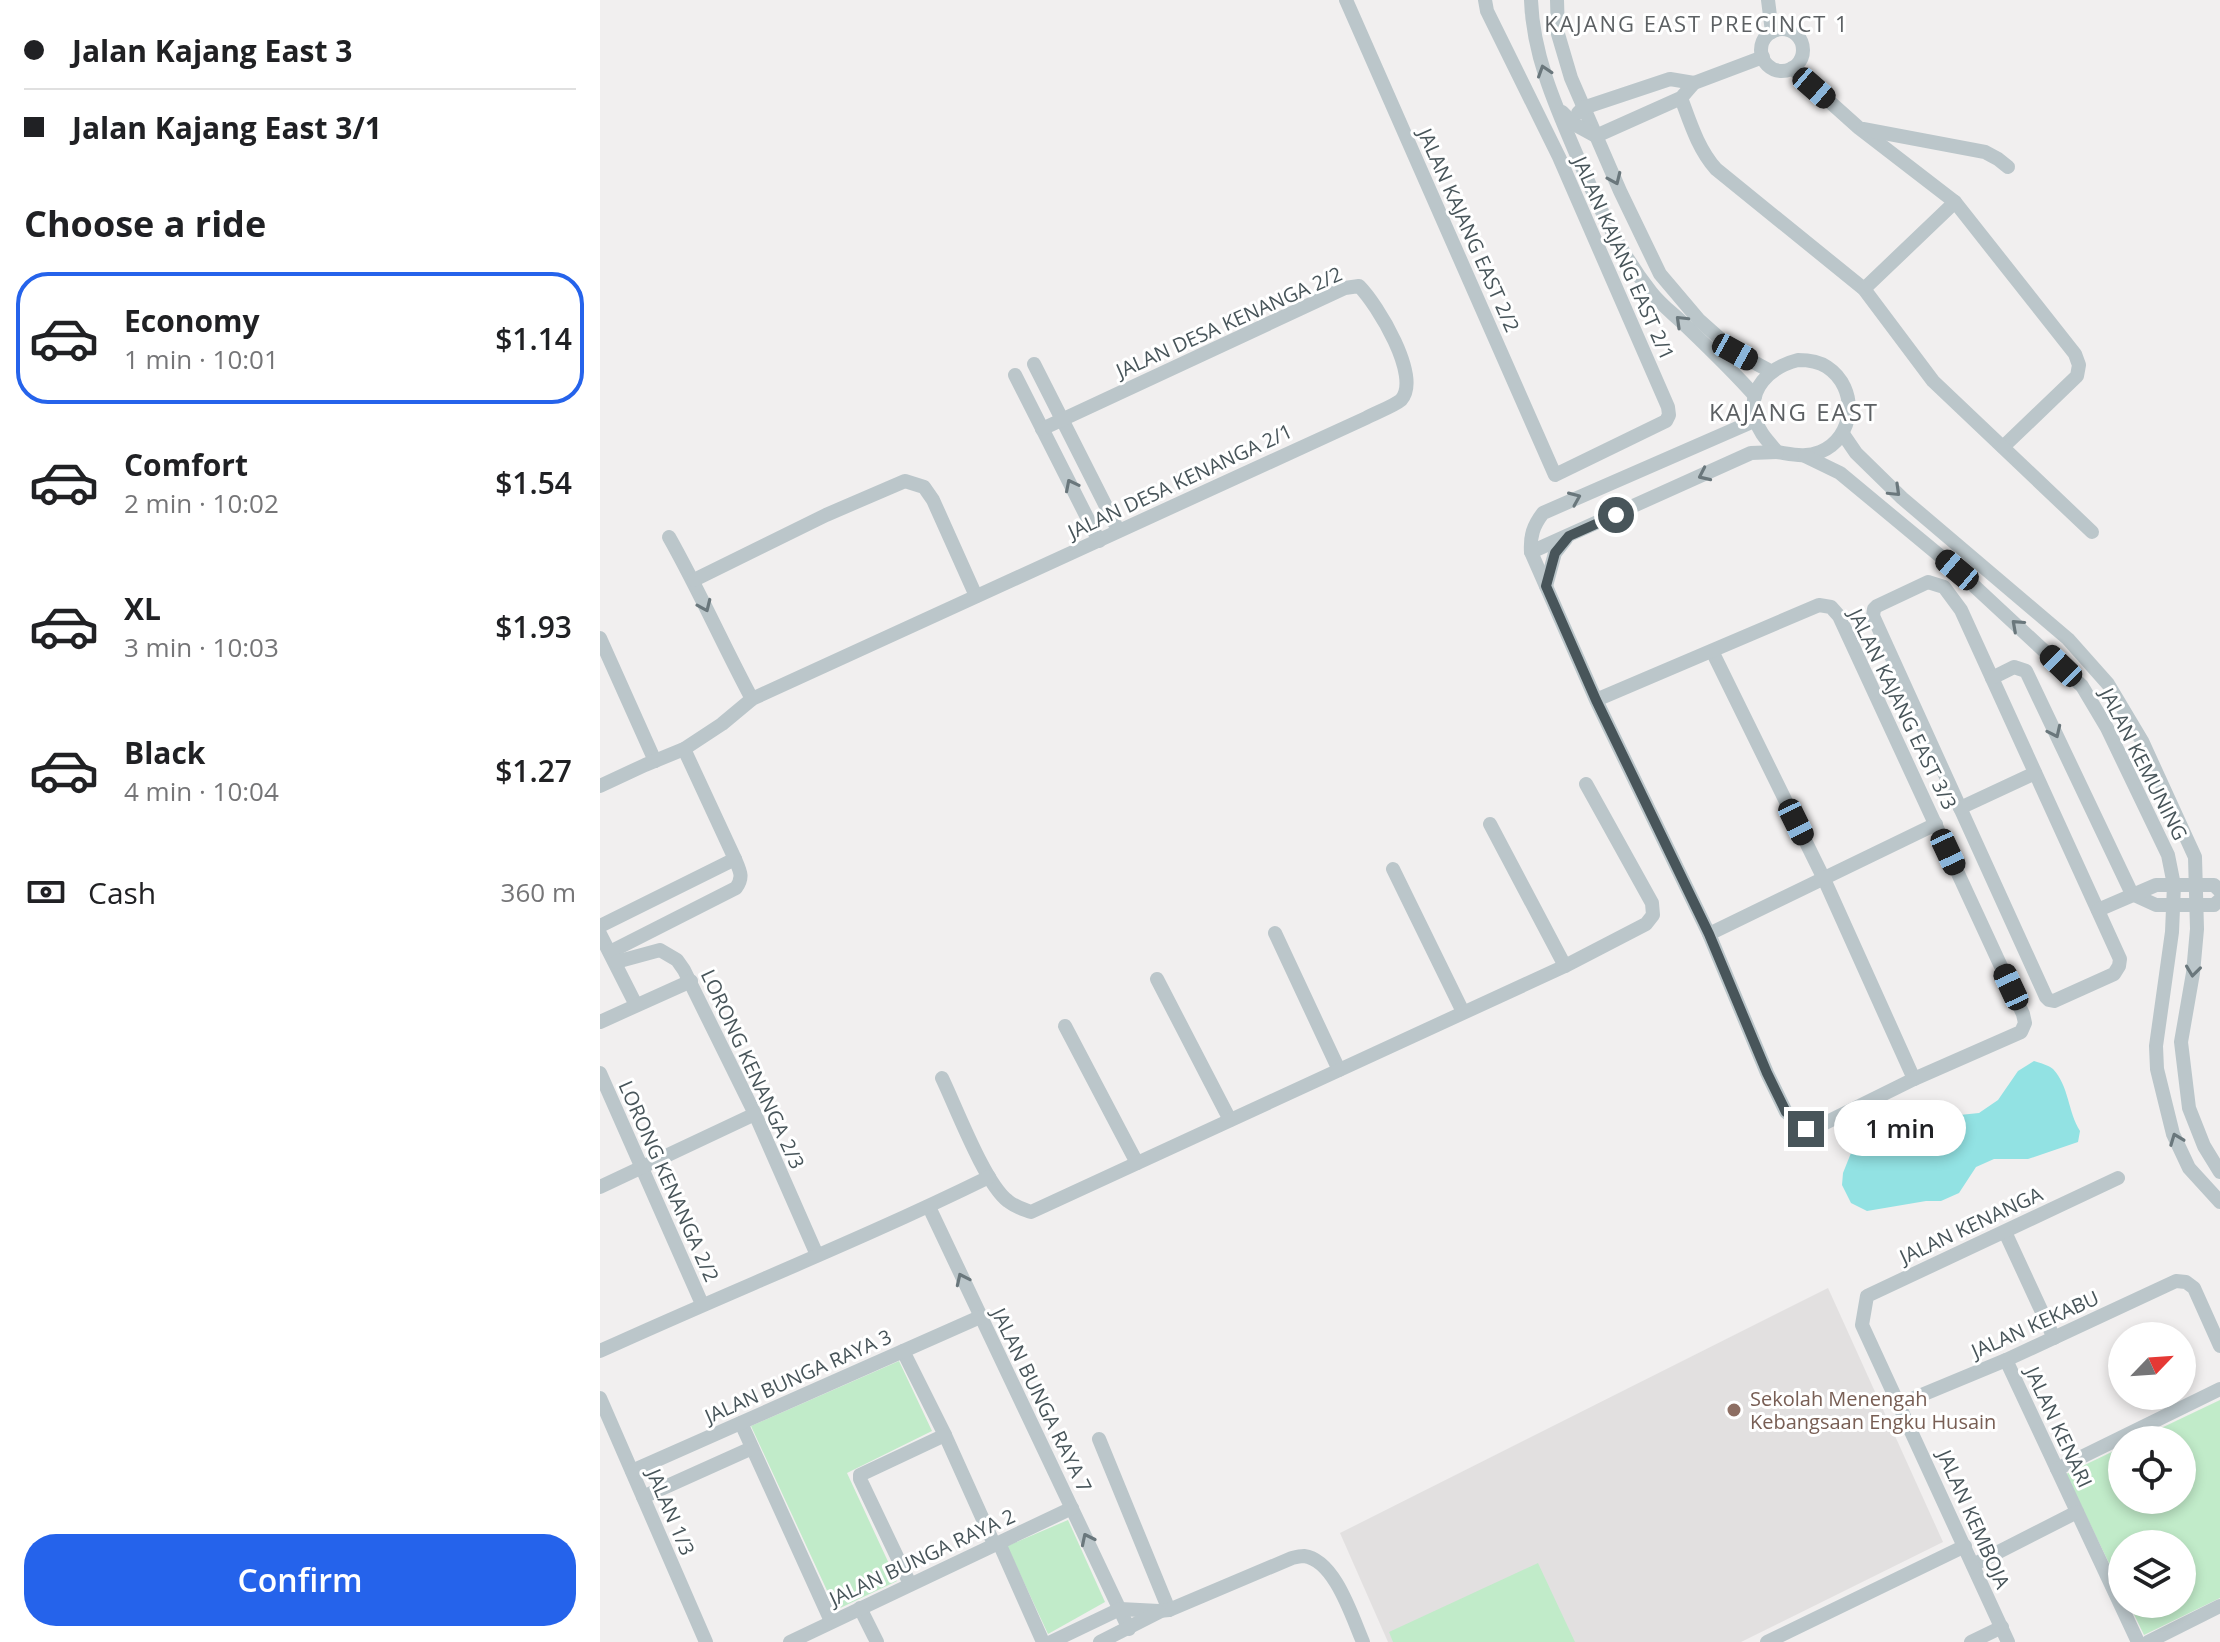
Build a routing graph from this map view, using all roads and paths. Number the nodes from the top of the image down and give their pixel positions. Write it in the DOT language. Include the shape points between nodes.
graph roads {
  1 [pos="1346,0"];
  2 [pos="1485,0"];
  3 [pos="1531,0"];
  4 [pos="1557,0"];
  5 [pos="1768,0"];
  6 [pos="1772,32"];
  7 [pos="1763,57"];
  8 [pos="1792,68"];
  9 [pos="1694,83"];
  10 [pos="1681,98"];
  11 [pos="1556,107"];
  12 [pos="1583,108"];
  13 [pos="1574,124"];
  14 [pos="1859,128"];
  15 [pos="1596,136"];
  16 [pos="1573,146"];
  17 [pos="2008,167"];
  18 [pos="1955,202"];
  19 [pos="1864,289"];
  20 [pos="1034,364"];
  21 [pos="1770,371"];
  22 [pos="1015,375"];
  23 [pos="1755,396"];
  24 [pos="1400,400"];
  25 [pos="1062,420"];
  26 [pos="1756,420"];
  27 [pos="1042,429"];
  28 [pos="1843,434"];
  29 [pos="2003,447"];
  30 [pos="1777,452"];
  31 [pos="1805,456"];
  32 [pos="1555,475"];
  33 [pos="1118,530"];
  34 [pos="2092,532"];
  35 [pos="1569,536"];
  36 [pos="669,537"];
  37 [pos="1099,541"];
  38 [pos="1531,552"];
  39 [pos="1957,570"];
  40 [pos="694,580"];
  41 [pos="1546,586"];
  42 [pos="976,596"];
  43 [pos="1961,610"];
  44 [pos="600,638"];
  45 [pos="1712,651"];
  46 [pos="1992,678"];
  47 [pos="752,699"];
  48 [pos="1596,700"];
  49 [pos="684,749"];
  50 [pos="655,761"];
  51 [pos="2035,773"];
  52 [pos="1586,784"];
  53 [pos="600,786"];
  54 [pos="1960,808"];
  55 [pos="1490,824"];
  56 [pos="1936,824"];
  57 [pos="2168,855"];
  58 [pos="2195,857"];
  59 [pos="735,859"];
  60 [pos="1393,869"];
  61 [pos="1824,879"];
  62 [pos="2156,885"];
  63 [pos="2174,885"];
  64 [pos="2197,885"];
  65 [pos="2132,894"];
  66 [pos="2217,895"];
  67 [pos="2156,905"];
  68 [pos="2174,905"];
  69 [pos="2198,905"];
  70 [pos="2098,910"];
  71 [pos="600,926"];
  72 [pos="2197,929"];
  73 [pos="2172,932"];
  74 [pos="1275,933"];
  75 [pos="600,934"];
  76 [pos="1709,934"];
  77 [pos="613,957"];
  78 [pos="1565,966"];
  79 [pos="1157,979"];
  80 [pos="691,981"];
  81 [pos="636,1005"];
  82 [pos="1463,1012"];
  83 [pos="600,1022"];
  84 [pos="1065,1026"];
  85 [pos="1339,1070"];
  86 [pos="600,1073"];
  87 [pos="942,1078"];
  88 [pos="1914,1079"];
  89 [pos="755,1114"];
  90 [pos="1230,1120"];
  91 [pos="1137,1163"];
  92 [pos="642,1168"];
  93 [pos="2220,1172"];
  94 [pos="989,1177"];
  95 [pos="2118,1178"];
  96 [pos="600,1187"];
  97 [pos="2220,1202"];
  98 [pos="929,1207"];
  99 [pos="2005,1232"];
  100 [pos="817,1255"];
  101 [pos="702,1304"];
  102 [pos="980,1317"];
  103 [pos="1862,1325"];
  104 [pos="2054,1338"];
  105 [pos="2220,1346"];
  106 [pos="600,1351"];
  107 [pos="903,1351"];
  108 [pos="2006,1360"];
  109 [pos="2220,1389"];
  110 [pos="600,1398"];
  111 [pos="1900,1404"];
  112 [pos="741,1423"];
  113 [pos="945,1435"];
  114 [pos="1099,1439"];
  115 [pos="752,1448"];
  116 [pos="2057,1469"];
  117 [pos="632,1471"];
  118 [pos="643,1497"];
  119 [pos="1072,1508"];
  120 [pos="2077,1512"];
  121 [pos="997,1544"];
  122 [pos="1965,1546"];
  123 [pos="1973,1565"];
  124 [pos="910,1584"];
  125 [pos="2220,1606"];
  126 [pos="860,1608"];
  127 [pos="1120,1609"];
  128 [pos="1164,1611"];
  129 [pos="831,1621"];
  130 [pos="2002,1627"];
  131 [pos="1129,1629"];
  132 [pos="706,1642"];
  133 [pos="790,1642"];
  134 [pos="877,1642"];
  135 [pos="1043,1642"];
  136 [pos="1051,1642"];
  137 [pos="1100,1642"];
  138 [pos="1363,1642"];
  139 [pos="1767,1642"];
  140 [pos="1971,1642"];
  141 [pos="2008,1642"];
  142 [pos="2138,1642"];
  143 [pos="2148,1642"];
  1 -- 32 [label="street, JALAN KAJANG EAST 2/2"];
  2 -- 32 [label="street, JALAN KAJANG EAST 2/1" via="1668,407 1666,421"];
  11 -- 3 [label="street, one-way" via="1540,63"];
  4 -- 12 [label="street" via="1558,34"];
  5 -- 6 [label="street"];
  6 -- 7 [label="street" via="1762,45"];
  6 -- 8 [label="street" via="1790,30 1799,38 1802,55"];
  7 -- 8 [label="street" via="1775,69"];
  7 -- 9 [label="street"];
  8 -- 14 [label="street"];
  9 -- 10 [label="street"];
  9 -- 12 [label="street" via="1670,79"];
  10 -- 15 [label="street"];
  10 -- 19 [label="street" via="1709,162"];
  11 -- 13 [label="street"];
  11 -- 16 [label="street"];
  12 -- 13 [label="street"];
  12 -- 15 [label="street"];
  13 -- 15 [label="street"];
  13 -- 16 [label="street"];
  14 -- 17 [label="street" via="1985,152"];
  14 -- 18 [label="street"];
  15 -- 21 [label="street, one-way" via="1660,274 1735,352"];
  23 -- 16 [label="street, one-way" via="1628,262"];
  18 -- 19 [label="street"];
  18 -- 29 [label="street" via="2079,365 2077,376"];
  19 -- 29 [label="street" via="1933,381"];
  20 -- 25 [label="street"];
  21 -- 23 [label="street"];
  21 -- 28 [label="street" via="1783,363 1813,361 1839,377 1850,405"];
  22 -- 27 [label="street"];
  23 -- 26 [label="street"];
  24 -- 25 [label="street, JALAN DESA KENANGA 2/2" via="1407,373 1391,334 1359,286"];
  24 -- 33 [label="street, JALAN DESA KENANGA 2/1"];
  25 -- 27 [label="street, JALAN DESA KENANGA 2/2"];
  25 -- 33 [label="street"];
  26 -- 30 [label="street"];
  38 -- 26 [label="street, one-way" via="1530,539 1543,513"];
  37 -- 27 [label="street, one-way"];
  28 -- 31 [label="street" via="1833,445"];
  28 -- 58 [label="street, JALAN KEMUNING, one-way" via="1902,498 2068,639 2108,684 2142,741"];
  29 -- 34 [label="street"];
  30 -- 31 [label="street"];
  30 -- 35 [label="street, one-way" via="1751,453"];
  31 -- 39 [label="street, JALAN KEMUNING" via="1840,473"];
  33 -- 37 [label="street, JALAN DESA KENANGA 2/1"];
  35 -- 38 [label="street"];
  35 -- 41 [label="street" via="1555,553"];
  36 -- 40 [label="street"];
  37 -- 42 [label="street, JALAN DESA KENANGA 2/1"];
  38 -- 41 [label="street"];
  39 -- 43 [label="street"];
  57 -- 39 [label="street, JALAN KEMUNING, one-way" via="2082,686"];
  40 -- 42 [label="street" via="905,481 924,487 933,500"];
  40 -- 47 [label="street, one-way"];
  41 -- 48 [label="street"];
  42 -- 47 [label="street, JALAN DESA KENANGA 2/1"];
  43 -- 46 [label="street"];
  43 -- 54 [label="street" via="1944,587 1928,582 1877,606 1873,616"];
  44 -- 50 [label="street"];
  45 -- 48 [label="street"];
  45 -- 56 [label="street, JALAN KAJANG EAST 3/3" via="1819,605 1831,607"];
  45 -- 61 [label="street"];
  46 -- 51 [label="street"];
  46 -- 65 [label="street, one-way" via="2014,667 2026,671"];
  47 -- 49 [label="street, JALAN DESA KENANGA 2/1"];
  48 -- 76 [label="street"];
  49 -- 50 [label="street, JALAN DESA KENANGA 2/1"];
  49 -- 59 [label="street"];
  50 -- 53 [label="street, JALAN DESA KENANGA 2/1"];
  51 -- 54 [label="street"];
  51 -- 70 [label="street"];
  52 -- 78 [label="street" via="1652,903 1653,915 1646,924"];
  54 -- 70 [label="street" via="2049,1000 2114,974 2119,966"];
  55 -- 78 [label="street"];
  56 -- 61 [label="street"];
  56 -- 88 [label="street, JALAN KAJANG EAST 3/3" via="2025,1023 2021,1032"];
  57 -- 62 [label="street"];
  57 -- 63 [label="street, JALAN KEMUNING"];
  58 -- 64 [label="street, JALAN KEMUNING"];
  58 -- 66 [label="street"];
  59 -- 71 [label="street"];
  59 -- 77 [label="street" via="741,875 736,888"];
  60 -- 82 [label="street"];
  61 -- 76 [label="street"];
  61 -- 88 [label="street"];
  62 -- 63 [label="street"];
  62 -- 65 [label="street"];
  63 -- 64 [label="street"];
  63 -- 68 [label="street, JALAN KEMUNING"];
  64 -- 66 [label="street"];
  64 -- 69 [label="street, JALAN KEMUNING"];
  65 -- 67 [label="street"];
  65 -- 70 [label="street"];
  66 -- 69 [label="street"];
  66 -- 72 [label="street"];
  67 -- 68 [label="street"];
  67 -- 73 [label="street"];
  68 -- 69 [label="street"];
  68 -- 73 [label="street, JALAN KEMUNING"];
  69 -- 72 [label="street, JALAN KEMUNING"];
  72 -- 93 [label="street, JALAN KEMUNING, one-way" via="2181,1042 2189,1108"];
  97 -- 73 [label="street, JALAN KEMUNING, one-way" via="2189,1168 2173,1134 2157,1069"];
  74 -- 85 [label="street"];
  75 -- 77 [label="street"];
  76 -- 88 [label="street" via="1767,1073 1796,1122 1815,1128"];
  77 -- 80 [label="street, LORONG KENANGA 2/3" via="660,950 677,960"];
  77 -- 81 [label="street"];
  78 -- 82 [label="street"];
  79 -- 90 [label="street"];
  80 -- 81 [label="street"];
  80 -- 89 [label="street, LORONG KENANGA 2/3"];
  81 -- 83 [label="street"];
  82 -- 85 [label="street"];
  84 -- 91 [label="street"];
  85 -- 90 [label="street"];
  86 -- 92 [label="street, LORONG KENANGA 2/2"];
  87 -- 94 [label="street"];
  89 -- 92 [label="street"];
  89 -- 100 [label="street, LORONG KENANGA 2/3"];
  90 -- 91 [label="street"];
  91 -- 94 [label="street" via="1031,1212 1005,1200"];
  92 -- 96 [label="street"];
  92 -- 101 [label="street, LORONG KENANGA 2/2"];
  94 -- 98 [label="street"];
  95 -- 99 [label="street, JALAN KENANGA"];
  98 -- 100 [label="street"];
  102 -- 98 [label="street, JALAN BUNGA RAYA 7, one-way"];
  99 -- 103 [label="street, JALAN KENANGA" via="1867,1296"];
  99 -- 104 [label="street"];
  100 -- 101 [label="street"];
  101 -- 106 [label="street"];
  102 -- 107 [label="street, JALAN BUNGA RAYA 3"];
  102 -- 119 [label="street, JALAN BUNGA RAYA 7"];
  103 -- 111 [label="street, JALAN KEMBOJA"];
  104 -- 105 [label="street, JALAN KEKABU" via="2176,1281 2194,1288"];
  104 -- 108 [label="street, JALAN KEKABU"];
  107 -- 112 [label="street, JALAN BUNGA RAYA 3"];
  107 -- 113 [label="street"];
  108 -- 111 [label="street, JALAN KEKABU"];
  108 -- 116 [label="street, JALAN KENARI"];
  109 -- 116 [label="street"];
  110 -- 117 [label="street, JALAN 1/3"];
  111 -- 122 [label="street, JALAN KEMBOJA"];
  112 -- 115 [label="street"];
  112 -- 117 [label="street, JALAN BUNGA RAYA 3"];
  113 -- 121 [label="street"];
  113 -- 124 [label="street" via="860,1475"];
  114 -- 128 [label="street"];
  115 -- 118 [label="street"];
  115 -- 129 [label="street"];
  116 -- 120 [label="street, JALAN KENARI"];
  117 -- 118 [label="street, JALAN 1/3"];
  118 -- 132 [label="street, JALAN 1/3"];
  119 -- 121 [label="street, JALAN BUNGA RAYA 2"];
  127 -- 119 [label="street, JALAN BUNGA RAYA 7, one-way"];
  120 -- 123 [label="street"];
  120 -- 142 [label="street, JALAN KENARI"];
  121 -- 124 [label="street, JALAN BUNGA RAYA 2"];
  121 -- 135 [label="street"];
  122 -- 123 [label="street, JALAN KEMBOJA"];
  122 -- 139 [label="street"];
  123 -- 130 [label="street, JALAN KEMBOJA"];
  124 -- 126 [label="street, JALAN BUNGA RAYA 2"];
  125 -- 143 [label="street"];
  126 -- 129 [label="street, JALAN BUNGA RAYA 2"];
  126 -- 134 [label="street"];
  127 -- 128 [label="street"];
  127 -- 131 [label="street, JALAN BUNGA RAYA 7"];
  127 -- 136 [label="street"];
  128 -- 131 [label="street"];
  128 -- 138 [label="street" via="1305,1556 1328,1569"];
  129 -- 133 [label="street, JALAN BUNGA RAYA 2"];
  130 -- 140 [label="street"];
  130 -- 141 [label="street, JALAN KEMBOJA"];
  131 -- 137 [label="street"];
}
